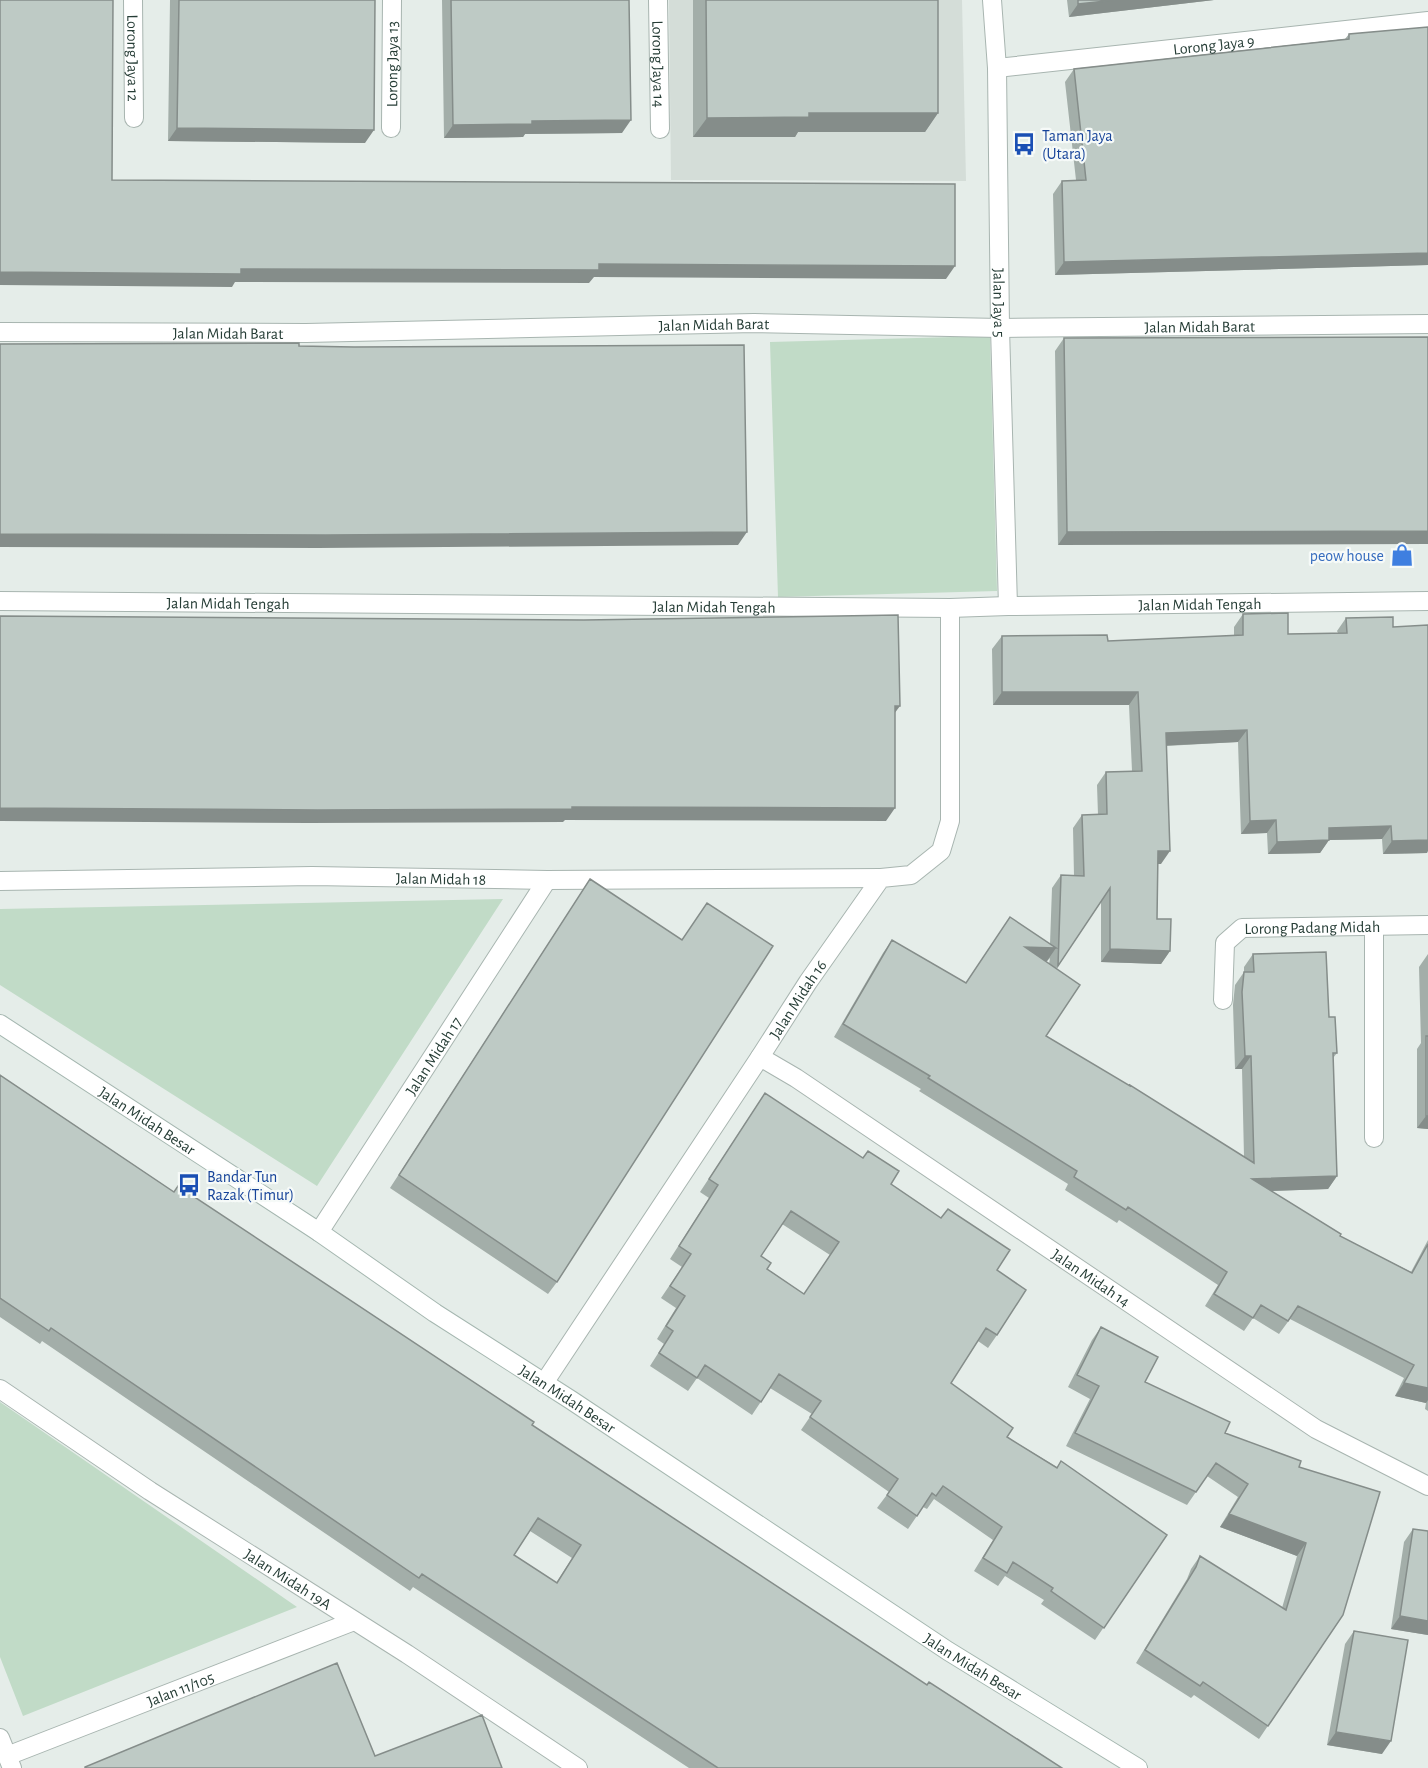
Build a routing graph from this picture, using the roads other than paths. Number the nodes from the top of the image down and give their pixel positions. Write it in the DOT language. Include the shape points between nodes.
graph roads {
  1 [pos="133,0"];
  2 [pos="392,0"];
  3 [pos="658,0"];
  4 [pos="992,0"];
  5 [pos="1428,21"];
  6 [pos="997,68"];
  7 [pos="134,118"];
  8 [pos="391,128"];
  9 [pos="660,129"];
  10 [pos="1428,324"];
  11 [pos="1000,328"];
  12 [pos="0,332"];
  13 [pos="0,601"];
  14 [pos="1428,601"];
  15 [pos="1008,606"];
  16 [pos="950,608"];
  17 [pos="881,878"];
  18 [pos="547,880"];
  19 [pos="0,881"];
  20 [pos="1428,925"];
  21 [pos="1374,926"];
  22 [pos="1223,1000"];
  23 [pos="0,1024"];
  24 [pos="760,1057"];
  25 [pos="1374,1138"];
  26 [pos="319,1232"];
  27 [pos="544,1383"];
  28 [pos="0,1389"];
  29 [pos="1428,1486"];
  30 [pos="354,1621"];
  31 [pos="0,1738"];
  32 [pos="9,1762"];
  33 [pos="578,1768"];
  34 [pos="1138,1768"];
  1 -- 7 [label="street, Lorong Jaya 12"];
  2 -- 8 [label="street, Lorong Jaya 13"];
  3 -- 9 [label="street, Lorong Jaya 14"];
  4 -- 6 [label="street, Jalan Jaya 5"];
  5 -- 6 [label="street, Lorong Jaya 9"];
  6 -- 11 [label="street, Jalan Jaya 5"];
  10 -- 11 [label="street, Jalan Midah Barat"];
  11 -- 12 [label="street, Jalan Midah Barat" via="754,323 306,333"];
  11 -- 15 [label="street, Jalan Jaya 5"];
  13 -- 16 [label="street, Jalan Midah Tengah"];
  14 -- 15 [label="street, Jalan Midah Tengah"];
  15 -- 16 [label="street, Jalan Midah Tengah"];
  16 -- 17 [label="street" via="950,821 941,851 911,875"];
  17 -- 18 [label="street, Jalan Midah 18"];
  17 -- 24 [label="street, Jalan Midah 16"];
  18 -- 19 [label="street, Jalan Midah 18" via="312,876"];
  18 -- 26 [label="street, Jalan Midah 17"];
  20 -- 21 [label="street, Lorong Padang Midah"];
  21 -- 22 [label="street, Lorong Padang Midah" via="1242,927 1225,943"];
  21 -- 25 [label="street"];
  23 -- 26 [label="street, Jalan Midah Besar"];
  24 -- 27 [label="street, Jalan Midah 16"];
  24 -- 29 [label="street, Jalan Midah 14" via="1316,1429"];
  26 -- 27 [label="street, Jalan Midah Besar"];
  27 -- 34 [label="street, Jalan Midah Besar" via="948,1651"];
  28 -- 30 [label="street, Jalan Midah 19A" via="150,1491"];
  30 -- 32 [label="street, Jalan 11/105"];
  30 -- 33 [label="street, Jalan Midah 19A"];
  31 -- 32 [label="street"];
}
